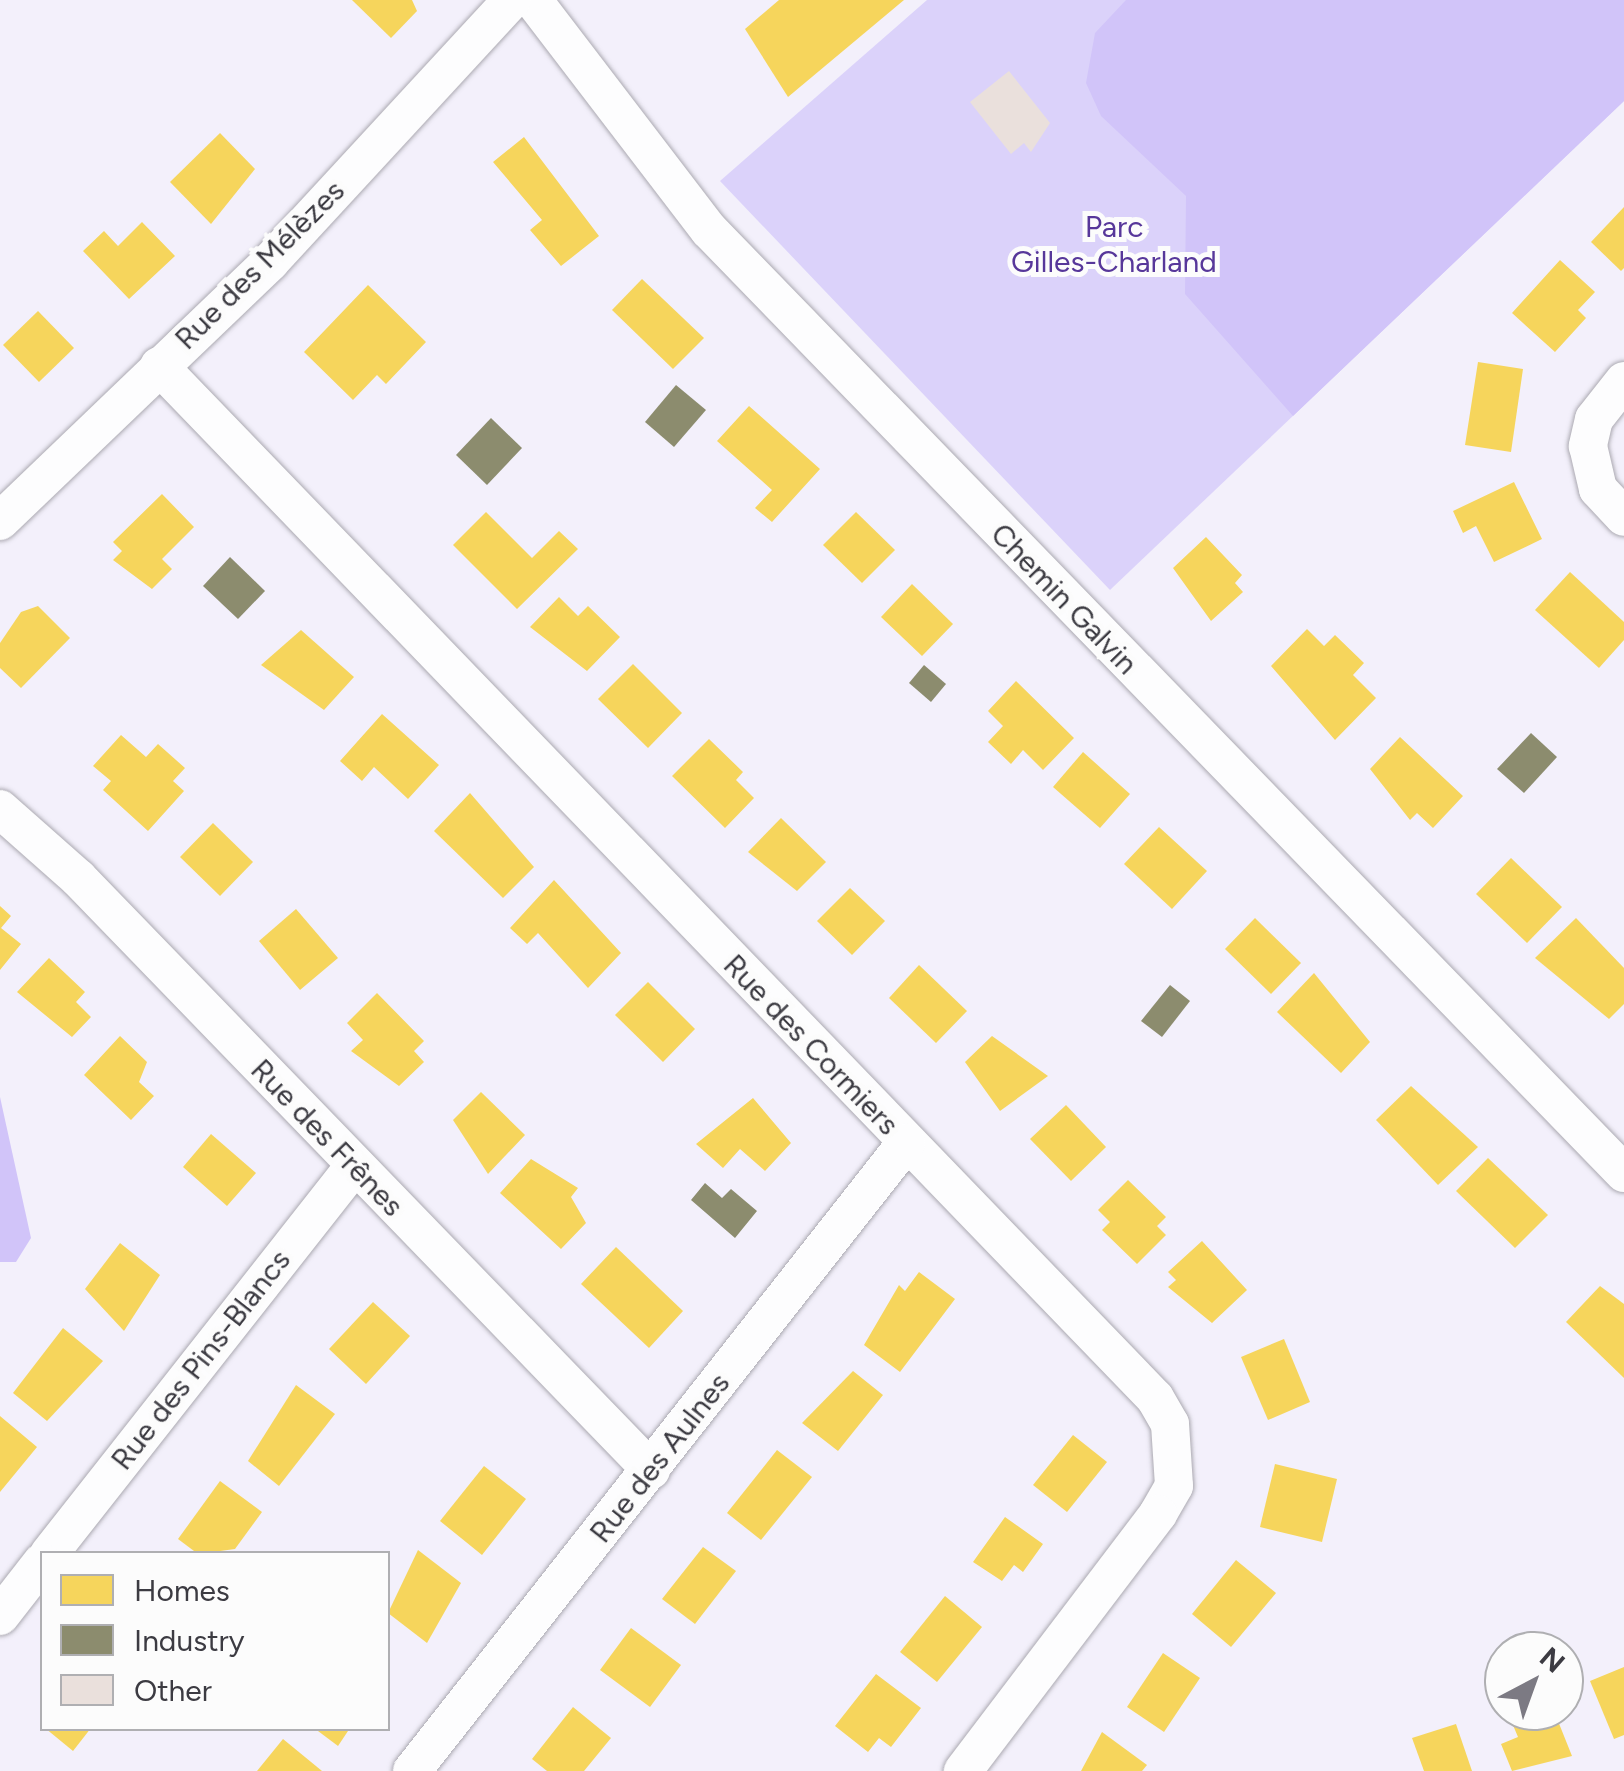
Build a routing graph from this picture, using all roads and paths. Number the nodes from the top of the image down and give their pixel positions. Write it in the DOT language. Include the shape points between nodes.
graph roads {
  1 [pos="512,0"];
  2 [pos="533,0"];
  3 [pos="159,366"];
  4 [pos="1624,381"];
  5 [pos="1624,517"];
  6 [pos="0,521"];
  7 [pos="0,809"];
  8 [pos="906,1143"];
  9 [pos="354,1167"];
  10 [pos="1624,1173"];
  11 [pos="651,1470"];
  12 [pos="51,1551"];
  13 [pos="40,1565"];
  14 [pos="0,1616"];
  15 [pos="412,1771"];
  16 [pos="963,1771"];
  1 -- 3 [label="street, Rue des Mélèzes" via="270,262"];
  2 -- 10 [label="street, Chemin Galvin" via="722,244"];
  3 -- 6 [label="street, Rue des Mélèzes"];
  3 -- 8 [label="street, Rue des Cormiers"];
  4 -- 5 [label="street" via="1594,419 1588,446 1598,489"];
  7 -- 9 [label="street, Rue des Frênes" via="78,878"];
  8 -- 11 [label="street, Rue des Aulnes"];
  8 -- 16 [label="street, Rue des Cormiers" via="1155,1398 1176,1442 1174,1486 1158,1514"];
  9 -- 11 [label="street, Rue des Frênes"];
  9 -- 12 [label="street, Rue des Pins-Blancs"];
  11 -- 15 [label="street, Rue des Aulnes"];
  13 -- 14 [label="street"];
}
